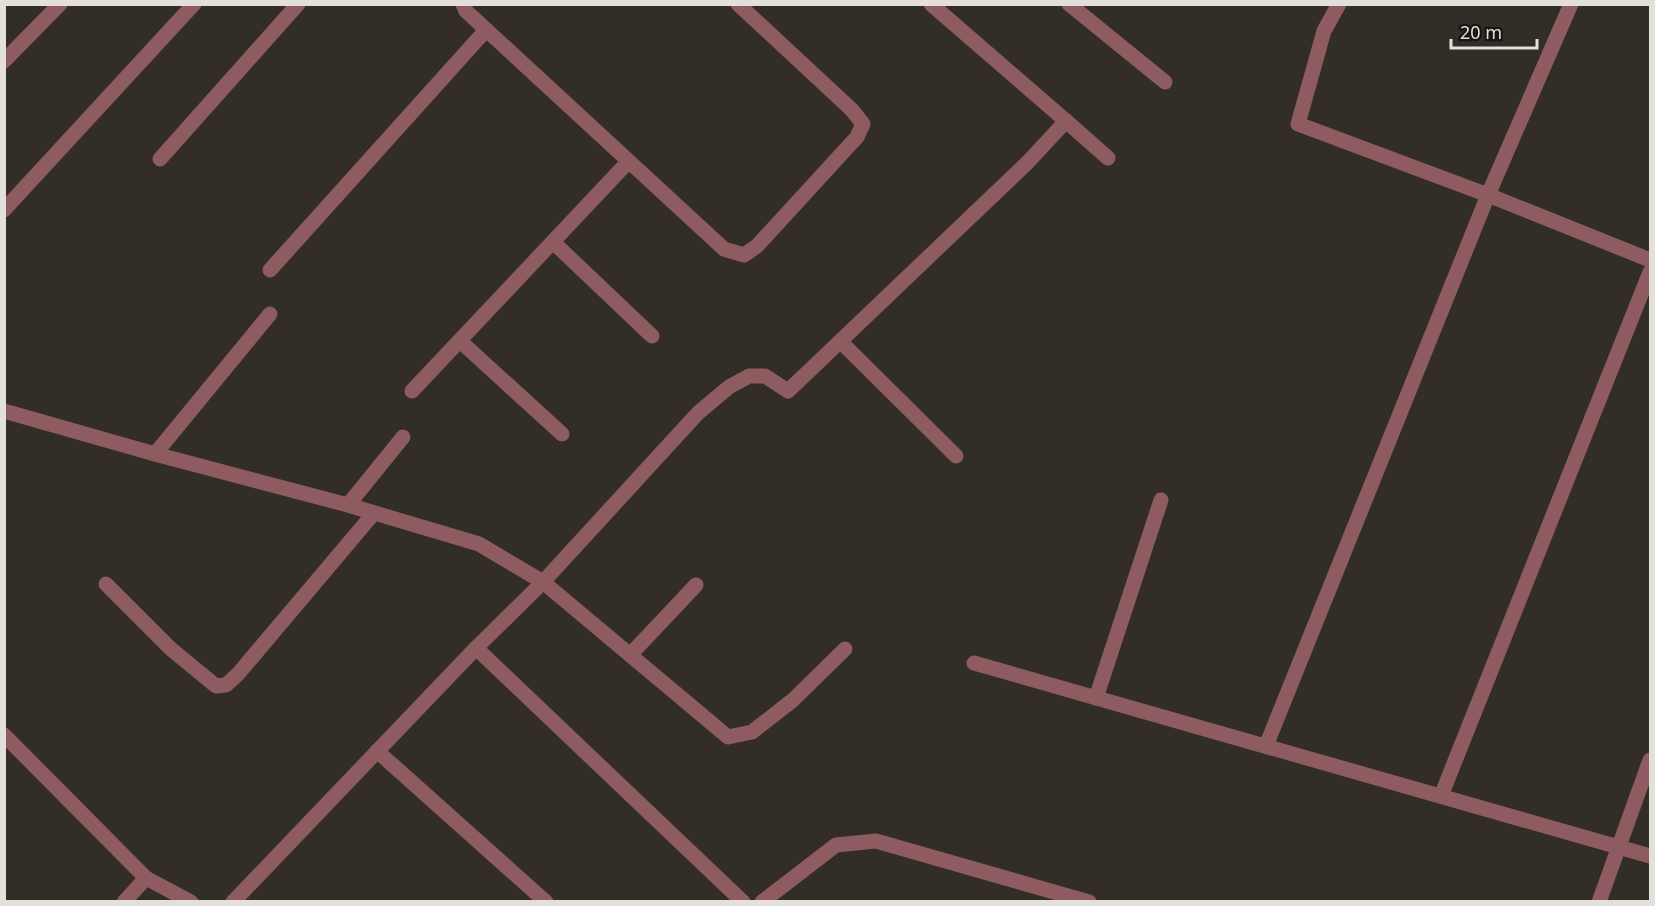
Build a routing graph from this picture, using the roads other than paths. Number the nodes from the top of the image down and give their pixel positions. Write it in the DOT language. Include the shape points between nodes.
graph roads {
  1 [pos="60,4"];
  2 [pos="194,4"];
  3 [pos="298,4"];
  4 [pos="463,4"];
  5 [pos="738,4"];
  6 [pos="931,4"];
  7 [pos="1069,4"];
  8 [pos="1339,4"];
  9 [pos="1571,4"];
  10 [pos="486,30"];
  11 [pos="4,61"];
  12 [pos="1165,82"];
  13 [pos="1066,121"];
  14 [pos="1108,158"];
  15 [pos="160,159"];
  16 [pos="628,162"];
  17 [pos="1488,195"];
  18 [pos="4,210"];
  19 [pos="553,242"];
  20 [pos="1650,260"];
  21 [pos="270,270"];
  22 [pos="1650,272"];
  23 [pos="270,314"];
  24 [pos="652,336"];
  25 [pos="460,341"];
  26 [pos="841,342"];
  27 [pos="412,391"];
  28 [pos="4,411"];
  29 [pos="562,434"];
  30 [pos="403,437"];
  31 [pos="155,454"];
  32 [pos="957,456"];
  33 [pos="1161,500"];
  34 [pos="348,505"];
  35 [pos="374,513"];
  36 [pos="543,582"];
  37 [pos="106,584"];
  38 [pos="696,585"];
  39 [pos="476,648"];
  40 [pos="845,649"];
  41 [pos="630,655"];
  42 [pos="974,663"];
  43 [pos="1096,698"];
  44 [pos="4,735"];
  45 [pos="1266,746"];
  46 [pos="377,751"];
  47 [pos="1650,760"];
  48 [pos="1441,796"];
  49 [pos="1619,847"];
  50 [pos="1650,856"];
  51 [pos="146,878"];
  52 [pos="124,902"];
  53 [pos="191,902"];
  54 [pos="233,902"];
  55 [pos="546,902"];
  56 [pos="743,902"];
  57 [pos="762,902"];
  58 [pos="1089,902"];
  59 [pos="1599,902"];
  1 -- 11 [label="street"];
  2 -- 18 [label="street"];
  3 -- 15 [label="street"];
  4 -- 10 [label="street"];
  5 -- 16 [label="street" via="852,110 862,124 856,137 757,246 744,255 724,249"];
  6 -- 13 [label="street"];
  7 -- 12 [label="street"];
  8 -- 17 [label="street" via="1324,31 1298,124"];
  9 -- 17 [label="street"];
  10 -- 16 [label="street"];
  10 -- 21 [label="street"];
  13 -- 14 [label="street"];
  13 -- 26 [label="street"];
  16 -- 19 [label="street"];
  17 -- 20 [label="street"];
  17 -- 45 [label="street"];
  19 -- 24 [label="street"];
  19 -- 25 [label="street"];
  22 -- 48 [label="street"];
  23 -- 31 [label="street"];
  25 -- 27 [label="street"];
  25 -- 29 [label="street"];
  26 -- 32 [label="street"];
  26 -- 36 [label="street" via="788,391 765,376 749,376 729,387 698,413"];
  28 -- 31 [label="street"];
  30 -- 34 [label="street"];
  31 -- 34 [label="street"];
  33 -- 43 [label="street"];
  34 -- 35 [label="street"];
  35 -- 36 [label="street" via="479,543"];
  35 -- 37 [label="street" via="226,685 216,686 171,650"];
  36 -- 39 [label="street"];
  36 -- 41 [label="street"];
  38 -- 41 [label="street"];
  39 -- 46 [label="street"];
  39 -- 56 [label="street"];
  40 -- 41 [label="street" via="793,700 752,732 728,737"];
  42 -- 43 [label="street"];
  43 -- 45 [label="street"];
  44 -- 51 [label="street"];
  45 -- 48 [label="street"];
  46 -- 54 [label="street"];
  46 -- 55 [label="street"];
  47 -- 49 [label="street"];
  48 -- 49 [label="street"];
  49 -- 50 [label="street"];
  49 -- 59 [label="street"];
  51 -- 52 [label="street"];
  51 -- 53 [label="street"];
  57 -- 58 [label="street" via="836,845 876,841"];
}
